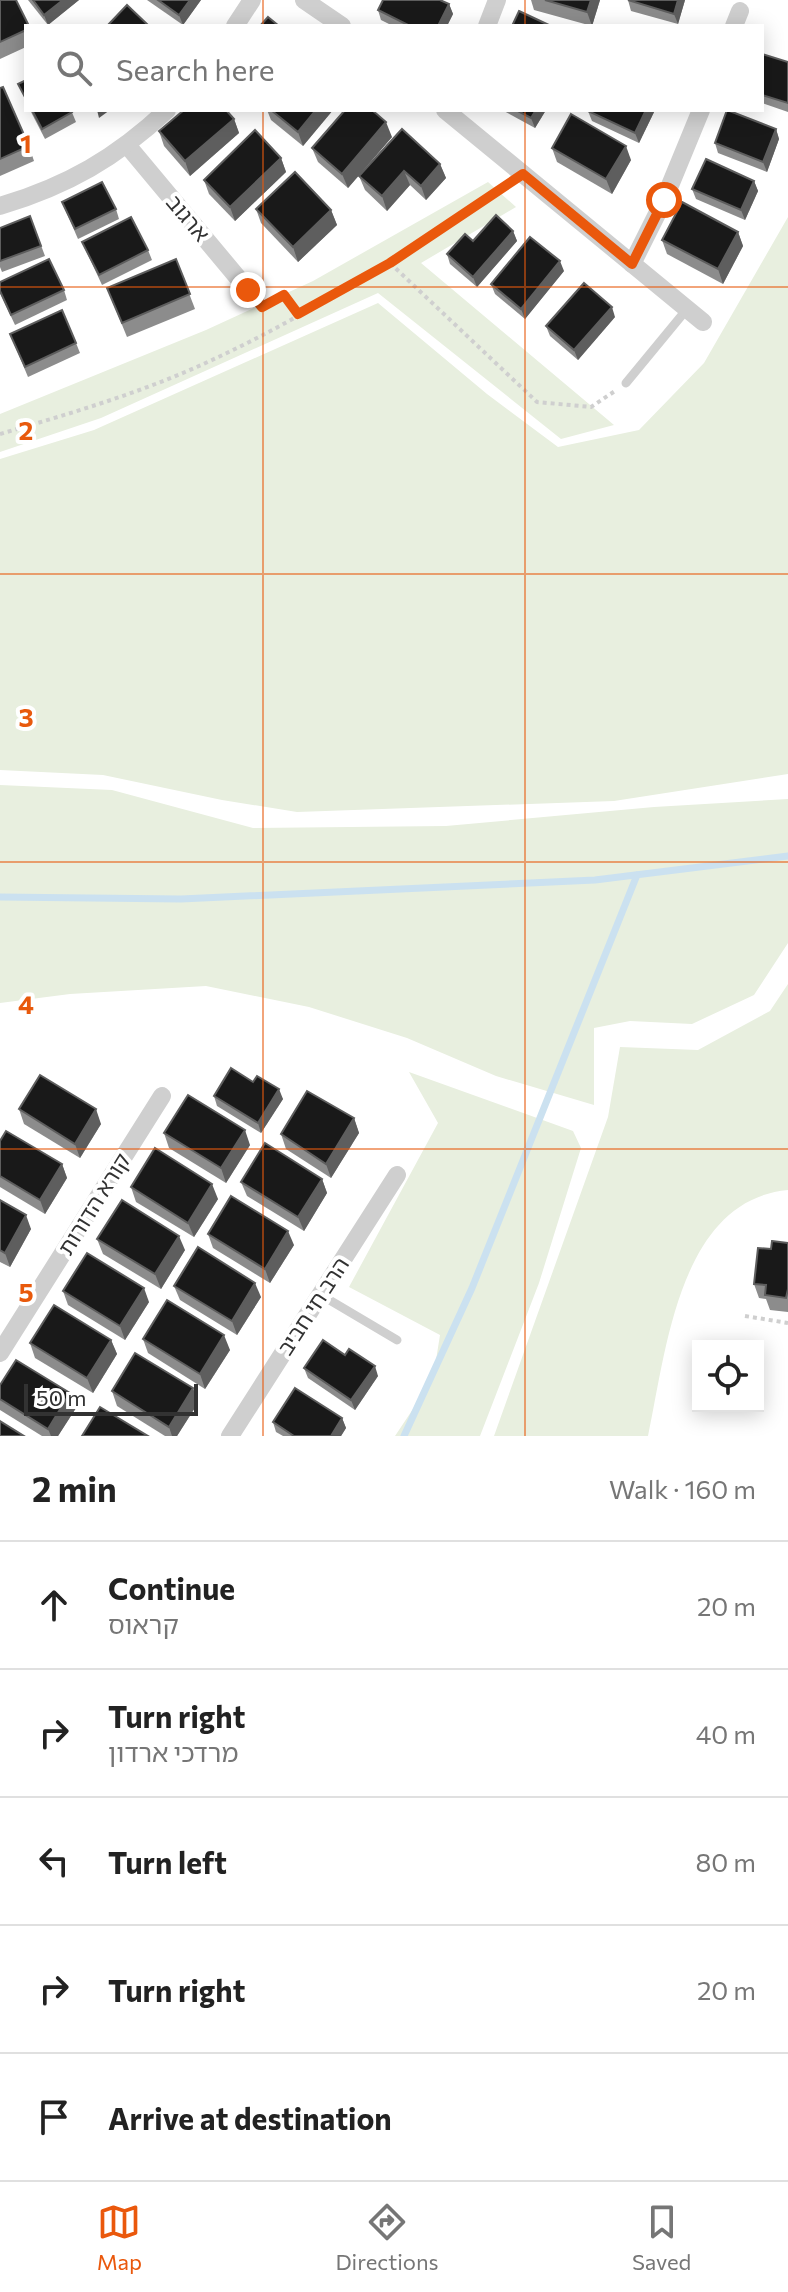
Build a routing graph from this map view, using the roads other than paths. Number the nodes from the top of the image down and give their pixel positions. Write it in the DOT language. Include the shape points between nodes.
graph roads {
  1 [pos="252,0"];
  2 [pos="304,0"];
  3 [pos="497,0"];
  4 [pos="236,24"];
  5 [pos="339,24"];
  6 [pos="488,24"];
  7 [pos="165,112"];
  8 [pos="447,112"];
  9 [pos="700,112"];
  10 [pos="127,145"];
  11 [pos="0,206"];
  12 [pos="632,264"];
  13 [pos="248,290"];
  14 [pos="687,309"];
  15 [pos="703,322"];
  16 [pos="626,383"];
  17 [pos="162,1096"];
  18 [pos="397,1175"];
  19 [pos="320,1295"];
  20 [pos="397,1340"];
  21 [pos="0,1353"];
  22 [pos="230,1436"];
  1 -- 4 [label="street"];
  2 -- 5 [label="street"];
  3 -- 6 [label="street"];
  7 -- 10 [label="street"];
  8 -- 12 [label="street"];
  9 -- 12 [label="street"];
  10 -- 11 [label="street" via="59,186"];
  10 -- 13 [label="street, ארגוב"];
  12 -- 14 [label="street"];
  14 -- 15 [label="street"];
  14 -- 16 [label="lane"];
  17 -- 21 [label="street, קורא הדורות"];
  18 -- 19 [label="street, הרב חי חביב"];
  19 -- 20 [label="lane"];
  19 -- 22 [label="street, הרב חי חביב"];
}
